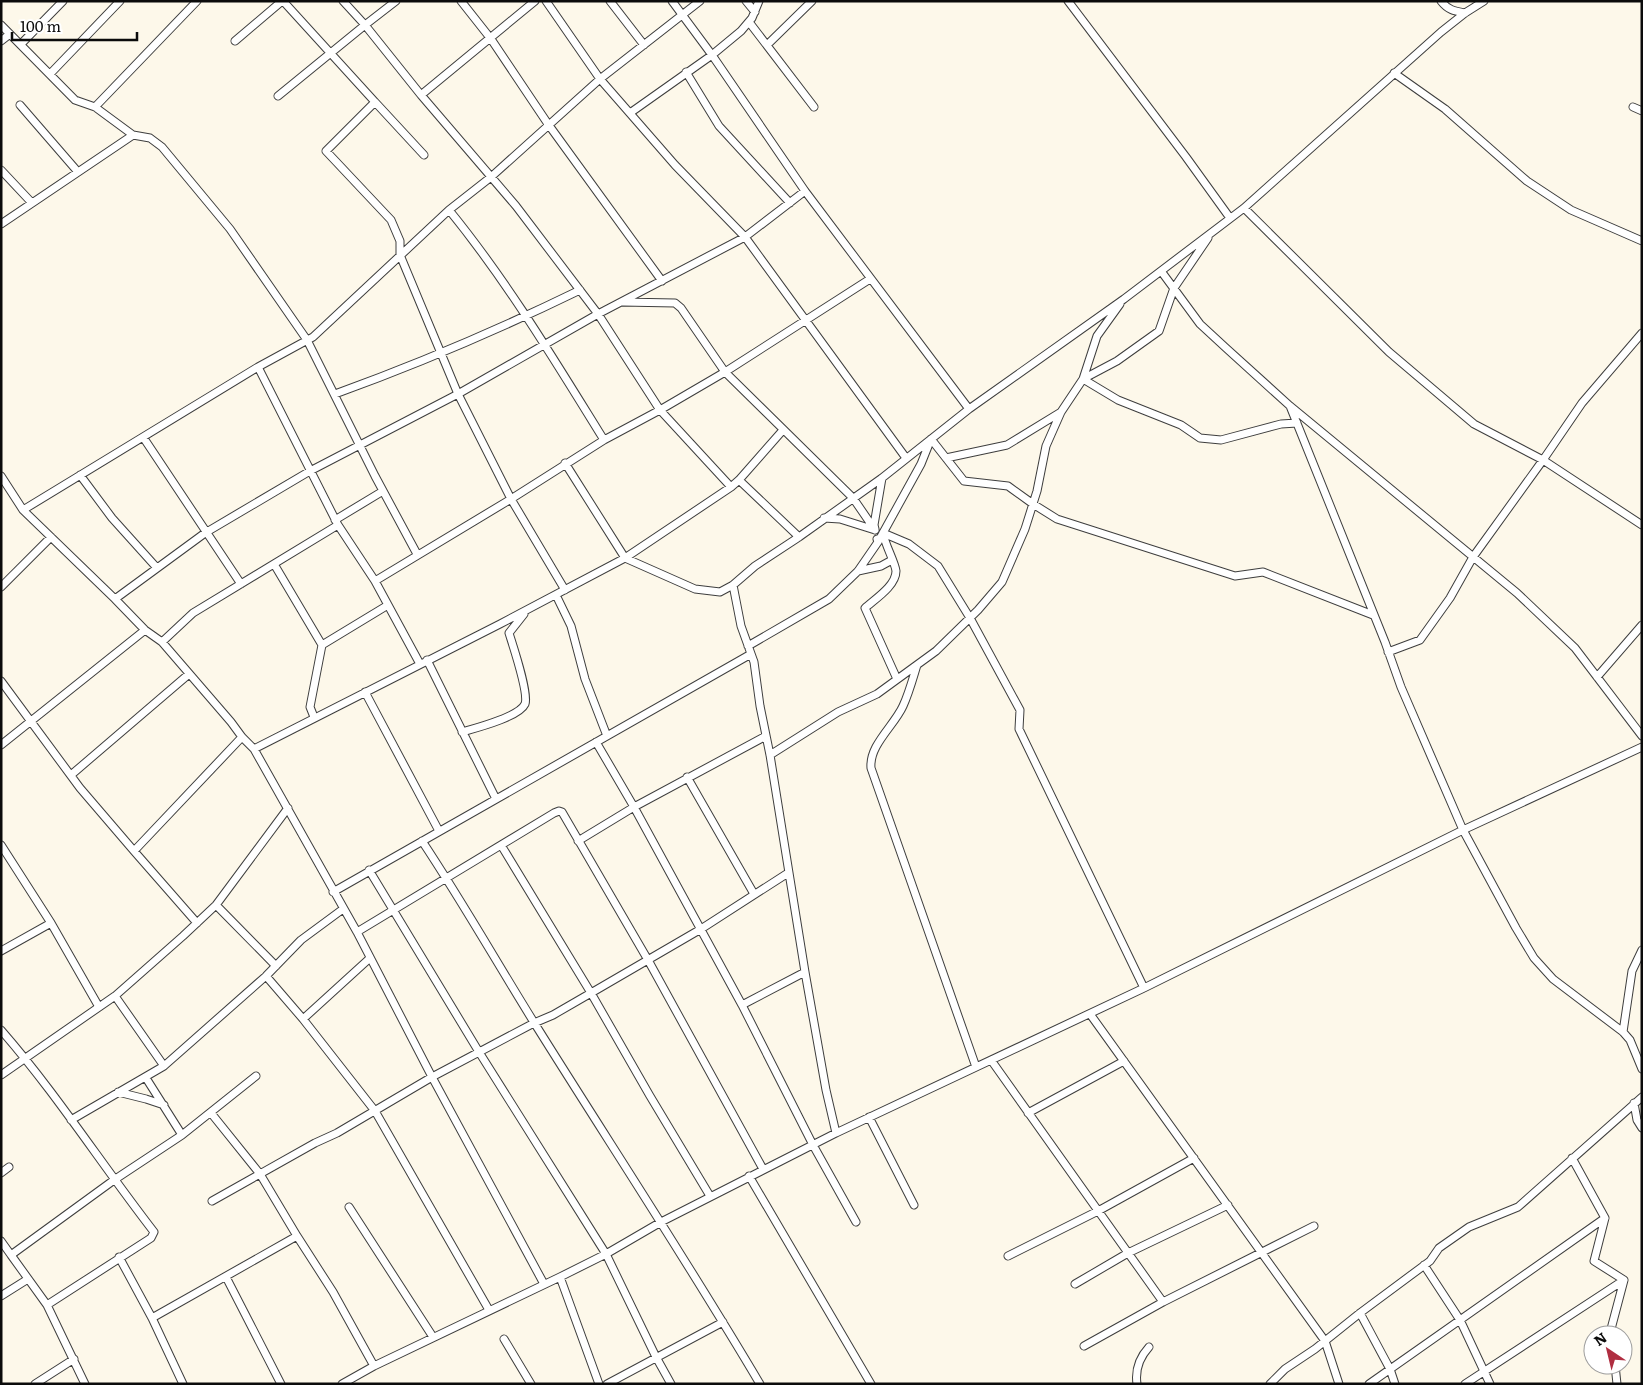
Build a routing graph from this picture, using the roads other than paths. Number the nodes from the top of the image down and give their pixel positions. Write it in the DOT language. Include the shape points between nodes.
graph roads {
  1 [pos="63,1"];
  2 [pos="120,1"];
  3 [pos="197,1"];
  4 [pos="283,1"];
  5 [pos="343,1"];
  6 [pos="396,1"];
  7 [pos="461,1"];
  8 [pos="535,1"];
  9 [pos="546,1"];
  10 [pos="610,1"];
  11 [pos="672,1"];
  12 [pos="700,1"];
  13 [pos="746,1"];
  14 [pos="759,1"];
  15 [pos="812,1"];
  16 [pos="1068,1"];
  17 [pos="1441,1"];
  18 [pos="1484,1"];
  19 [pos="754,12"];
  20 [pos="1465,13"];
  21 [pos="682,15"];
  22 [pos="749,22"];
  23 [pos="365,24"];
  24 [pos="1,25"];
  25 [pos="10,34"];
  26 [pos="491,38"];
  27 [pos="1,41"];
  28 [pos="235,41"];
  29 [pos="21,44"];
  30 [pos="644,45"];
  31 [pos="767,45"];
  32 [pos="330,53"];
  33 [pos="712,55"];
  34 [pos="686,72"];
  35 [pos="1394,73"];
  36 [pos="50,74"];
  37 [pos="600,79"];
  38 [pos="278,96"];
  39 [pos="421,96"];
  40 [pos="375,102"];
  41 [pos="20,105"];
  42 [pos="95,107"];
  43 [pos="814,107"];
  44 [pos="1633,107"];
  45 [pos="1642,111"];
  46 [pos="630,114"];
  47 [pos="548,124"];
  48 [pos="133,135"];
  49 [pos="424,155"];
  50 [pos="1,170"];
  51 [pos="78,172"];
  52 [pos="491,177"];
  53 [pos="804,191"];
  54 [pos="32,203"];
  55 [pos="790,203"];
  56 [pos="1244,208"];
  57 [pos="448,210"];
  58 [pos="1230,218"];
  59 [pos="1,224"];
  60 [pos="1212,232"];
  61 [pos="745,237"];
  62 [pos="1642,241"];
  63 [pos="400,255"];
  64 [pos="1161,271"];
  65 [pos="870,279"];
  66 [pos="662,281"];
  67 [pos="1174,288"];
  68 [pos="580,290"];
  69 [pos="1124,299"];
  70 [pos="621,302"];
  71 [pos="598,314"];
  72 [pos="526,316"];
  73 [pos="807,320"];
  74 [pos="1642,333"];
  75 [pos="307,340"];
  76 [pos="545,344"];
  77 [pos="441,352"];
  78 [pos="258,367"];
  79 [pos="725,372"];
  80 [pos="1083,379"];
  81 [pos="335,394"];
  82 [pos="458,394"];
  83 [pos="1290,406"];
  84 [pos="969,409"];
  85 [pos="660,410"];
  86 [pos="1061,412"];
  87 [pos="1297,424"];
  88 [pos="783,430"];
  89 [pos="143,437"];
  90 [pos="931,439"];
  91 [pos="604,440"];
  92 [pos="362,446"];
  93 [pos="906,458"];
  94 [pos="946,458"];
  95 [pos="1543,460"];
  96 [pos="565,463"];
  97 [pos="310,471"];
  98 [pos="80,475"];
  99 [pos="1,476"];
  100 [pos="882,478"];
  101 [pos="739,480"];
  102 [pos="731,488"];
  103 [pos="383,491"];
  104 [pos="852,498"];
  105 [pos="511,499"];
  106 [pos="1032,504"];
  107 [pos="23,510"];
  108 [pos="824,518"];
  109 [pos="336,523"];
  110 [pos="1642,525"];
  111 [pos="876,530"];
  112 [pos="205,533"];
  113 [pos="883,533"];
  114 [pos="50,537"];
  115 [pos="799,537"];
  116 [pos="878,542"];
  117 [pos="417,554"];
  118 [pos="1473,557"];
  119 [pos="625,558"];
  120 [pos="892,560"];
  121 [pos="274,564"];
  122 [pos="157,568"];
  123 [pos="858,571"];
  124 [pos="375,580"];
  125 [pos="241,584"];
  126 [pos="733,585"];
  127 [pos="1,587"];
  128 [pos="566,590"];
  129 [pos="556,595"];
  130 [pos="115,599"];
  131 [pos="388,605"];
  132 [pos="526,611"];
  133 [pos="1374,614"];
  134 [pos="970,618"];
  135 [pos="1642,625"];
  136 [pos="145,630"];
  137 [pos="162,642"];
  138 [pos="322,645"];
  139 [pos="748,646"];
  140 [pos="1388,652"];
  141 [pos="751,654"];
  142 [pos="427,660"];
  143 [pos="420,664"];
  144 [pos="917,665"];
  145 [pos="189,674"];
  146 [pos="1597,677"];
  147 [pos="897,679"];
  148 [pos="1,681"];
  149 [pos="366,692"];
  150 [pos="314,717"];
  151 [pos="33,722"];
  152 [pos="462,732"];
  153 [pos="607,736"];
  154 [pos="766,736"];
  155 [pos="1642,736"];
  156 [pos="242,737"];
  157 [pos="596,742"];
  158 [pos="1,745"];
  159 [pos="1642,747"];
  160 [pos="254,749"];
  161 [pos="770,755"];
  162 [pos="71,775"];
  163 [pos="687,777"];
  164 [pos="496,799"];
  165 [pos="634,807"];
  166 [pos="288,808"];
  167 [pos="1463,830"];
  168 [pos="439,831"];
  169 [pos="578,840"];
  170 [pos="422,841"];
  171 [pos="1,845"];
  172 [pos="501,846"];
  173 [pos="134,851"];
  174 [pos="369,870"];
  175 [pos="788,874"];
  176 [pos="447,878"];
  177 [pos="333,892"];
  178 [pos="754,894"];
  179 [pos="216,904"];
  180 [pos="343,909"];
  181 [pos="393,910"];
  182 [pos="197,922"];
  183 [pos="51,923"];
  184 [pos="701,929"];
  185 [pos="357,932"];
  186 [pos="1642,950"];
  187 [pos="1,951"];
  188 [pos="370,958"];
  189 [pos="648,960"];
  190 [pos="276,966"];
  191 [pos="805,972"];
  192 [pos="266,976"];
  193 [pos="1144,988"];
  194 [pos="591,993"];
  195 [pos="115,996"];
  196 [pos="742,1005"];
  197 [pos="99,1006"];
  198 [pos="1090,1014"];
  199 [pos="303,1019"];
  200 [pos="534,1023"];
  201 [pos="1,1030"];
  202 [pos="1623,1032"];
  203 [pos="479,1052"];
  204 [pos="26,1058"];
  205 [pos="991,1060"];
  206 [pos="1124,1061"];
  207 [pos="164,1066"];
  208 [pos="976,1067"];
  209 [pos="1642,1069"];
  210 [pos="1,1075"];
  211 [pos="256,1076"];
  212 [pos="432,1077"];
  213 [pos="146,1078"];
  214 [pos="118,1092"];
  215 [pos="1642,1098"];
  216 [pos="1634,1103"];
  217 [pos="164,1106"];
  218 [pos="375,1112"];
  219 [pos="211,1113"];
  220 [pos="1028,1113"];
  221 [pos="869,1117"];
  222 [pos="71,1120"];
  223 [pos="1642,1128"];
  224 [pos="836,1133"];
  225 [pos="182,1135"];
  226 [pos="813,1145"];
  227 [pos="1194,1158"];
  228 [pos="1572,1158"];
  229 [pos="9,1167"];
  230 [pos="764,1169"];
  231 [pos="1,1173"];
  232 [pos="260,1174"];
  233 [pos="749,1176"];
  234 [pos="114,1180"];
  235 [pos="710,1196"];
  236 [pos="212,1201"];
  237 [pos="914,1205"];
  238 [pos="1228,1206"];
  239 [pos="349,1207"];
  240 [pos="1098,1211"];
  241 [pos="1606,1218"];
  242 [pos="661,1222"];
  243 [pos="856,1222"];
  244 [pos="1314,1226"];
  245 [pos="297,1236"];
  246 [pos="1,1241"];
  247 [pos="1128,1253"];
  248 [pos="1262,1253"];
  249 [pos="606,1254"];
  250 [pos="12,1255"];
  251 [pos="1008,1256"];
  252 [pos="119,1257"];
  253 [pos="1424,1265"];
  254 [pos="226,1277"];
  255 [pos="560,1277"];
  256 [pos="28,1279"];
  257 [pos="1624,1280"];
  258 [pos="544,1284"];
  259 [pos="1075,1284"];
  260 [pos="1,1296"];
  261 [pos="1163,1302"];
  262 [pos="47,1305"];
  263 [pos="489,1310"];
  264 [pos="1360,1313"];
  265 [pos="152,1318"];
  266 [pos="1460,1320"];
  267 [pos="723,1322"];
  268 [pos="1612,1325"];
  269 [pos="433,1337"];
  270 [pos="504,1339"];
  271 [pos="1326,1341"];
  272 [pos="1084,1346"];
  273 [pos="1148,1347"];
  274 [pos="656,1357"];
  275 [pos="74,1359"];
  276 [pos="374,1366"];
  277 [pos="1390,1369"];
  278 [pos="1484,1370"];
  279 [pos="35,1384"];
  280 [pos="86,1384"];
  281 [pos="183,1384"];
  282 [pos="281,1384"];
  283 [pos="342,1384"];
  284 [pos="531,1384"];
  285 [pos="599,1384"];
  286 [pos="606,1384"];
  287 [pos="671,1384"];
  288 [pos="760,1384"];
  289 [pos="871,1384"];
  290 [pos="1136,1384"];
  291 [pos="1270,1384"];
  292 [pos="1340,1384"];
  293 [pos="1369,1384"];
  294 [pos="1395,1384"];
  295 [pos="1465,1384"];
  296 [pos="1490,1384"];
  1 -- 29 [label="street"];
  2 -- 36 [label="street"];
  3 -- 42 [label="street"];
  4 -- 28 [label="street"];
  4 -- 32 [label="street"];
  5 -- 23 [label="street"];
  6 -- 23 [label="street"];
  7 -- 26 [label="street"];
  8 -- 26 [label="street"];
  9 -- 37 [label="street"];
  10 -- 30 [label="street"];
  11 -- 21 [label="street"];
  12 -- 21 [label="street"];
  13 -- 19 [label="street"];
  14 -- 19 [label="street"];
  15 -- 31 [label="street"];
  16 -- 58 [label="street"];
  17 -- 20 [label="street" via="1454,12"];
  18 -- 20 [label="street"];
  19 -- 22 [label="street"];
  20 -- 35 [label="street"];
  21 -- 30 [label="street"];
  21 -- 33 [label="street"];
  22 -- 31 [label="street"];
  22 -- 33 [label="street"];
  23 -- 32 [label="street"];
  23 -- 39 [label="street"];
  24 -- 25 [label="street"];
  25 -- 27 [label="street"];
  25 -- 29 [label="street"];
  26 -- 39 [label="street"];
  26 -- 47 [label="street"];
  29 -- 36 [label="street"];
  30 -- 37 [label="street"];
  31 -- 43 [label="street"];
  32 -- 38 [label="street"];
  32 -- 40 [label="street"];
  33 -- 34 [label="street"];
  33 -- 53 [label="street"];
  34 -- 46 [label="street"];
  34 -- 55 [label="street" via="719,126"];
  35 -- 56 [label="street"];
  35 -- 62 [label="street" via="1445,109 1528,180 1571,210"];
  36 -- 42 [label="street" via="75,100"];
  37 -- 46 [label="street"];
  37 -- 47 [label="street"];
  39 -- 52 [label="street"];
  40 -- 49 [label="street"];
  40 -- 63 [label="street" via="326,151 391,220 400,241"];
  41 -- 51 [label="street"];
  42 -- 48 [label="street"];
  44 -- 45 [label="street"];
  46 -- 61 [label="street"];
  47 -- 52 [label="street"];
  47 -- 66 [label="street"];
  48 -- 51 [label="street"];
  48 -- 75 [label="street" via="150,138 162,147 230,229"];
  50 -- 54 [label="street"];
  51 -- 54 [label="street"];
  52 -- 57 [label="street"];
  52 -- 68 [label="street"];
  53 -- 55 [label="street"];
  53 -- 65 [label="street"];
  54 -- 59 [label="street"];
  55 -- 61 [label="street"];
  56 -- 58 [label="street"];
  56 -- 95 [label="street" via="1389,352 1474,424"];
  57 -- 63 [label="street"];
  57 -- 72 [label="street" via="481,249"];
  58 -- 60 [label="street"];
  60 -- 64 [label="street"];
  60 -- 67 [label="street"];
  61 -- 66 [label="street"];
  61 -- 73 [label="street"];
  63 -- 75 [label="street"];
  63 -- 77 [label="street"];
  64 -- 67 [label="street"];
  64 -- 69 [label="street"];
  65 -- 73 [label="street"];
  65 -- 84 [label="street"];
  66 -- 70 [label="street"];
  67 -- 80 [label="street" via="1159,331 1117,361"];
  67 -- 83 [label="street" via="1200,324"];
  68 -- 71 [label="street"];
  68 -- 72 [label="street"];
  69 -- 80 [label="street" via="1097,336"];
  69 -- 84 [label="street"];
  70 -- 71 [label="street"];
  70 -- 79 [label="street" via="675,304 681,308"];
  71 -- 76 [label="street"];
  71 -- 85 [label="street"];
  72 -- 76 [label="street"];
  72 -- 77 [label="street"];
  73 -- 79 [label="street"];
  73 -- 93 [label="street"];
  74 -- 95 [label="street" via="1582,402"];
  75 -- 78 [label="street"];
  75 -- 81 [label="street"];
  76 -- 82 [label="street"];
  76 -- 91 [label="street"];
  77 -- 81 [label="street"];
  77 -- 82 [label="street"];
  78 -- 89 [label="street"];
  78 -- 97 [label="street"];
  79 -- 85 [label="street"];
  79 -- 88 [label="street"];
  80 -- 86 [label="street"];
  80 -- 87 [label="street" via="1118,400 1181,425 1200,438 1221,440 1281,424"];
  81 -- 92 [label="street"];
  82 -- 92 [label="street"];
  82 -- 105 [label="street"];
  83 -- 87 [label="street"];
  83 -- 118 [label="street"];
  84 -- 90 [label="street"];
  85 -- 91 [label="street"];
  85 -- 102 [label="street"];
  86 -- 94 [label="street" via="1007,445"];
  86 -- 106 [label="street" via="1046,446"];
  87 -- 133 [label="street"];
  88 -- 101 [label="street"];
  88 -- 104 [label="street"];
  89 -- 98 [label="street"];
  89 -- 112 [label="street"];
  90 -- 93 [label="street"];
  90 -- 94 [label="street"];
  90 -- 113 [label="street"];
  91 -- 96 [label="street"];
  92 -- 97 [label="street"];
  92 -- 103 [label="street"];
  93 -- 100 [label="street"];
  94 -- 106 [label="street" via="964,481 1008,486"];
  95 -- 110 [label="street"];
  95 -- 118 [label="street"];
  96 -- 105 [label="street"];
  96 -- 119 [label="street"];
  97 -- 109 [label="street"];
  97 -- 112 [label="street"];
  98 -- 107 [label="street"];
  98 -- 122 [label="street" via="112,518"];
  99 -- 107 [label="street"];
  100 -- 104 [label="street"];
  100 -- 111 [label="street" via="874,525"];
  101 -- 102 [label="street"];
  101 -- 115 [label="street"];
  102 -- 119 [label="street"];
  103 -- 109 [label="street"];
  103 -- 117 [label="street"];
  104 -- 108 [label="street"];
  104 -- 111 [label="street"];
  105 -- 117 [label="street"];
  105 -- 128 [label="street"];
  106 -- 133 [label="street" via="1058,519 1235,576 1263,572"];
  106 -- 134 [label="street" via="1025,530 1002,582"];
  107 -- 114 [label="street"];
  108 -- 111 [label="street" via="840,519"];
  108 -- 115 [label="street"];
  109 -- 121 [label="street"];
  109 -- 124 [label="street"];
  111 -- 116 [label="street"];
  112 -- 122 [label="street"];
  112 -- 125 [label="street"];
  113 -- 116 [label="street"];
  113 -- 120 [label="street"];
  113 -- 134 [label="street" via="909,544 938,566"];
  114 -- 127 [label="street"];
  114 -- 130 [label="street"];
  115 -- 126 [label="street"];
  116 -- 123 [label="street"];
  117 -- 124 [label="street"];
  118 -- 140 [label="street" via="1450,598 1420,640"];
  118 -- 146 [label="street" via="1517,593 1574,648"];
  119 -- 126 [label="street" via="695,589 720,592"];
  119 -- 128 [label="street"];
  120 -- 123 [label="street"];
  120 -- 147 [label="street" via="896,572 892,582 866,608"];
  121 -- 125 [label="street"];
  121 -- 138 [label="street"];
  122 -- 130 [label="street"];
  123 -- 139 [label="street" via="829,599"];
  124 -- 131 [label="street"];
  125 -- 137 [label="street" via="193,613"];
  126 -- 139 [label="street"];
  128 -- 129 [label="street"];
  129 -- 132 [label="street"];
  129 -- 153 [label="street" via="571,626 585,679"];
  130 -- 136 [label="street"];
  131 -- 138 [label="street"];
  131 -- 143 [label="street"];
  132 -- 142 [label="street"];
  132 -- 152 [label="street" via="509,633 521,675 526,700 524,706 486,726"];
  133 -- 140 [label="street"];
  134 -- 144 [label="street"];
  134 -- 193 [label="street" via="1020,710 1020,729"];
  135 -- 146 [label="street"];
  136 -- 137 [label="street"];
  136 -- 151 [label="street"];
  137 -- 145 [label="street"];
  138 -- 150 [label="street" via="310,707"];
  139 -- 141 [label="street"];
  140 -- 167 [label="street" via="1424,744"];
  141 -- 153 [label="street"];
  141 -- 154 [label="street"];
  142 -- 143 [label="street"];
  142 -- 152 [label="street"];
  143 -- 149 [label="street"];
  144 -- 147 [label="street"];
  144 -- 208 [label="street" via="903,706 870,760 871,768"];
  145 -- 156 [label="street"];
  145 -- 162 [label="street"];
  146 -- 155 [label="street"];
  147 -- 161 [label="street" via="877,694 838,712"];
  148 -- 151 [label="street"];
  149 -- 150 [label="street"];
  149 -- 168 [label="street"];
  150 -- 160 [label="street"];
  151 -- 158 [label="street"];
  151 -- 162 [label="street"];
  152 -- 164 [label="street"];
  153 -- 157 [label="street"];
  154 -- 161 [label="street"];
  154 -- 163 [label="street"];
  156 -- 160 [label="street"];
  156 -- 173 [label="street"];
  157 -- 164 [label="street"];
  157 -- 165 [label="street"];
  159 -- 167 [label="street"];
  160 -- 166 [label="street"];
  161 -- 175 [label="street"];
  162 -- 173 [label="street"];
  163 -- 165 [label="street"];
  163 -- 178 [label="street"];
  164 -- 168 [label="street"];
  165 -- 169 [label="street"];
  165 -- 184 [label="street"];
  166 -- 177 [label="street"];
  166 -- 179 [label="street"];
  167 -- 193 [label="street"];
  167 -- 202 [label="street" via="1534,958 1553,979"];
  168 -- 170 [label="street"];
  169 -- 172 [label="street" via="559,811"];
  169 -- 189 [label="street"];
  170 -- 174 [label="street"];
  170 -- 176 [label="street"];
  171 -- 183 [label="street"];
  172 -- 176 [label="street"];
  172 -- 194 [label="street"];
  173 -- 182 [label="street"];
  174 -- 177 [label="street"];
  174 -- 181 [label="street"];
  175 -- 178 [label="street"];
  175 -- 191 [label="street"];
  176 -- 181 [label="street"];
  176 -- 200 [label="street"];
  177 -- 180 [label="street"];
  178 -- 184 [label="street"];
  179 -- 182 [label="street"];
  179 -- 190 [label="street"];
  180 -- 185 [label="street"];
  180 -- 190 [label="street" via="301,940"];
  181 -- 185 [label="street"];
  181 -- 203 [label="street"];
  182 -- 195 [label="street"];
  183 -- 187 [label="street"];
  183 -- 197 [label="street"];
  184 -- 189 [label="street"];
  184 -- 196 [label="street"];
  185 -- 188 [label="street"];
  186 -- 202 [label="street" via="1632,971"];
  188 -- 199 [label="street"];
  188 -- 212 [label="street"];
  189 -- 194 [label="street"];
  189 -- 230 [label="street"];
  190 -- 192 [label="street"];
  191 -- 196 [label="street"];
  191 -- 224 [label="street"];
  192 -- 199 [label="street"];
  192 -- 207 [label="street"];
  193 -- 198 [label="street"];
  194 -- 200 [label="street"];
  194 -- 235 [label="street"];
  195 -- 197 [label="street"];
  195 -- 207 [label="street"];
  196 -- 226 [label="street"];
  197 -- 204 [label="street"];
  198 -- 205 [label="street"];
  198 -- 206 [label="street"];
  199 -- 218 [label="street"];
  200 -- 203 [label="street"];
  200 -- 242 [label="street"];
  201 -- 204 [label="street"];
  202 -- 209 [label="street" via="1630,1040"];
  203 -- 212 [label="street"];
  203 -- 249 [label="street"];
  204 -- 210 [label="street"];
  204 -- 222 [label="street"];
  205 -- 208 [label="street"];
  205 -- 220 [label="street"];
  206 -- 220 [label="street"];
  206 -- 227 [label="street"];
  207 -- 213 [label="street"];
  208 -- 221 [label="street"];
  211 -- 219 [label="street"];
  212 -- 218 [label="street"];
  212 -- 258 [label="street"];
  213 -- 214 [label="street"];
  213 -- 217 [label="street"];
  214 -- 217 [label="street"];
  214 -- 222 [label="street"];
  215 -- 216 [label="street"];
  216 -- 223 [label="street"];
  216 -- 228 [label="street"];
  217 -- 225 [label="street"];
  218 -- 232 [label="street"];
  218 -- 263 [label="street"];
  219 -- 225 [label="street"];
  219 -- 232 [label="street"];
  220 -- 240 [label="street"];
  221 -- 224 [label="street"];
  221 -- 237 [label="street"];
  222 -- 234 [label="street"];
  224 -- 226 [label="street"];
  225 -- 234 [label="street"];
  226 -- 230 [label="street"];
  226 -- 243 [label="street"];
  227 -- 238 [label="street"];
  227 -- 240 [label="street"];
  228 -- 241 [label="street"];
  228 -- 253 [label="street" via="1518,1207 1469,1227 1439,1248"];
  229 -- 231 [label="street"];
  230 -- 233 [label="street"];
  232 -- 236 [label="street"];
  232 -- 245 [label="street"];
  233 -- 235 [label="street"];
  233 -- 289 [label="street"];
  234 -- 250 [label="street"];
  234 -- 252 [label="street" via="154,1232 151,1238"];
  235 -- 242 [label="street"];
  238 -- 247 [label="street"];
  238 -- 248 [label="street"];
  239 -- 269 [label="street"];
  240 -- 247 [label="street"];
  240 -- 251 [label="street"];
  241 -- 257 [label="street" via="1594,1261"];
  241 -- 266 [label="street"];
  242 -- 249 [label="street"];
  242 -- 267 [label="street"];
  244 -- 248 [label="street"];
  245 -- 254 [label="street"];
  245 -- 276 [label="street"];
  246 -- 250 [label="street"];
  247 -- 259 [label="street"];
  247 -- 261 [label="street"];
  248 -- 261 [label="street"];
  248 -- 271 [label="street"];
  249 -- 255 [label="street"];
  249 -- 274 [label="street"];
  250 -- 256 [label="street"];
  252 -- 262 [label="street"];
  252 -- 265 [label="street"];
  253 -- 264 [label="street"];
  253 -- 266 [label="street"];
  254 -- 265 [label="street"];
  254 -- 282 [label="street"];
  255 -- 258 [label="street"];
  255 -- 285 [label="street"];
  256 -- 260 [label="street"];
  256 -- 262 [label="street"];
  257 -- 268 [label="street"];
  257 -- 278 [label="street"];
  258 -- 263 [label="street"];
  261 -- 272 [label="street"];
  262 -- 275 [label="street"];
  263 -- 269 [label="street"];
  264 -- 271 [label="street"];
  264 -- 277 [label="street"];
  265 -- 281 [label="street"];
  266 -- 277 [label="street"];
  266 -- 278 [label="street"];
  267 -- 274 [label="street"];
  267 -- 288 [label="street"];
  269 -- 276 [label="street"];
  270 -- 284 [label="street"];
  271 -- 291 [label="street" via="1285,1369"];
  271 -- 292 [label="street"];
  273 -- 290 [label="street" via="1136,1372"];
  274 -- 286 [label="street"];
  274 -- 287 [label="street"];
  275 -- 279 [label="street"];
  275 -- 280 [label="street"];
  276 -- 283 [label="street"];
  277 -- 293 [label="street"];
  277 -- 294 [label="street"];
  278 -- 295 [label="street"];
  278 -- 296 [label="street"];
}
